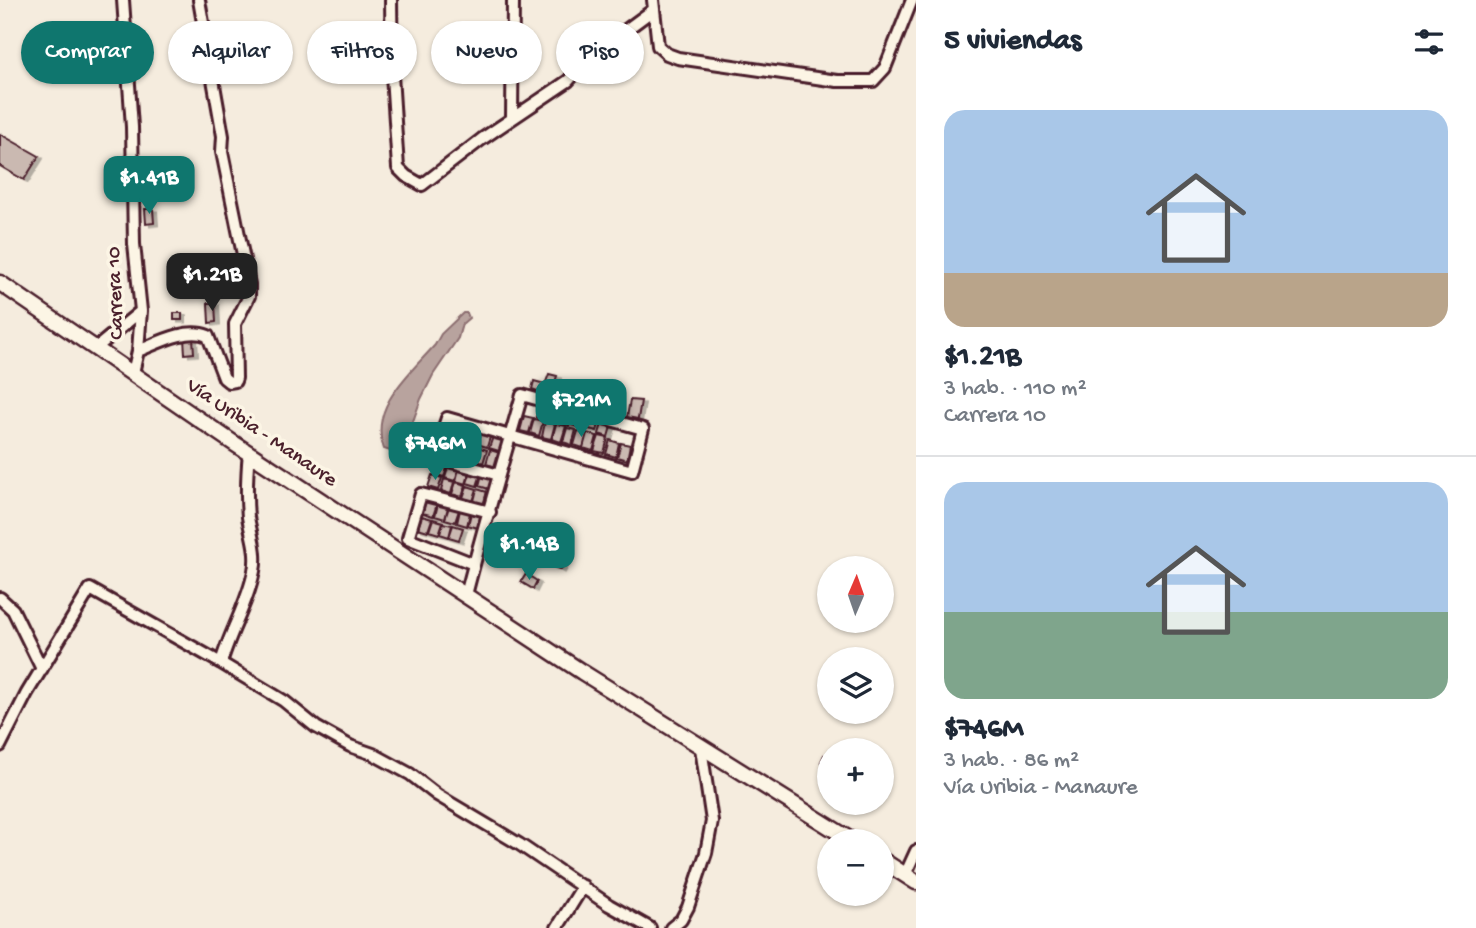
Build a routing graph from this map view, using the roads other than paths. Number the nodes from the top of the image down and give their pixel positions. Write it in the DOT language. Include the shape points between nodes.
graph roads {
  1 [pos="123,0"];
  2 [pos="199,0"];
  3 [pos="391,0"];
  4 [pos="513,0"];
  5 [pos="912,0"];
  6 [pos="653,5"];
  7 [pos="512,118"];
  8 [pos="0,284"];
  9 [pos="141,311"];
  10 [pos="96,348"];
  11 [pos="138,351"];
  12 [pos="133,373"];
  13 [pos="511,436"];
  14 [pos="249,452"];
  15 [pos="499,474"];
  16 [pos="489,512"];
  17 [pos="474,564"];
  18 [pos="466,595"];
  19 [pos="0,597"];
  20 [pos="221,663"];
  21 [pos="42,669"];
  22 [pos="0,746"];
  23 [pos="701,748"];
  24 [pos="834,829"];
  25 [pos="916,851"];
  26 [pos="894,867"];
  27 [pos="911,878"];
  28 [pos="583,887"];
  29 [pos="557,928"];
  30 [pos="650,928"];
  31 [pos="671,928"];
  1 -- 9 [label="street, Carrera 10"];
  2 -- 11 [label="street" via="222,152 249,284 235,324 236,379 224,378 208,336 200,333"];
  3 -- 7 [label="street" via="396,152 398,168 406,176 422,185"];
  4 -- 7 [label="street"];
  5 -- 6 [label="street" via="885,68 873,81 837,81 677,58 659,46"];
  6 -- 7 [label="street" via="568,81"];
  8 -- 10 [label="main road, Vía Uribia - Manaure"];
  9 -- 10 [label="street"];
  9 -- 11 [label="street, Carrera 10"];
  10 -- 12 [label="main road, Vía Uribia - Manaure"];
  11 -- 12 [label="street, Carrera 10"];
  12 -- 14 [label="main road, Vía Uribia - Manaure"];
  13 -- 13 [label="street" via="522,396 643,429 632,471"];
  13 -- 15 [label="street"];
  13 -- 15 [label="street" via="447,418 435,457"];
  14 -- 18 [label="main road, Vía Uribia - Manaure"];
  14 -- 20 [label="street" via="248,518 255,569"];
  15 -- 16 [label="street"];
  16 -- 17 [label="street"];
  16 -- 17 [label="street" via="421,495 408,538"];
  17 -- 18 [label="street"];
  18 -- 23 [label="main road, Vía Uribia - Manaure"];
  19 -- 21 [label="street" via="13,610"];
  20 -- 21 [label="street" via="90,589"];
  20 -- 28 [label="street" via="284,701 316,727 410,774"];
  21 -- 22 [label="street"];
  23 -- 24 [label="main road, Vía Uribia - Manaure"];
  23 -- 31 [label="street" via="712,821 688,907"];
  25 -- 27 [label="street"];
  26 -- 27 [label="main road"];
  28 -- 29 [label="street"];
  28 -- 30 [label="street"];
}
